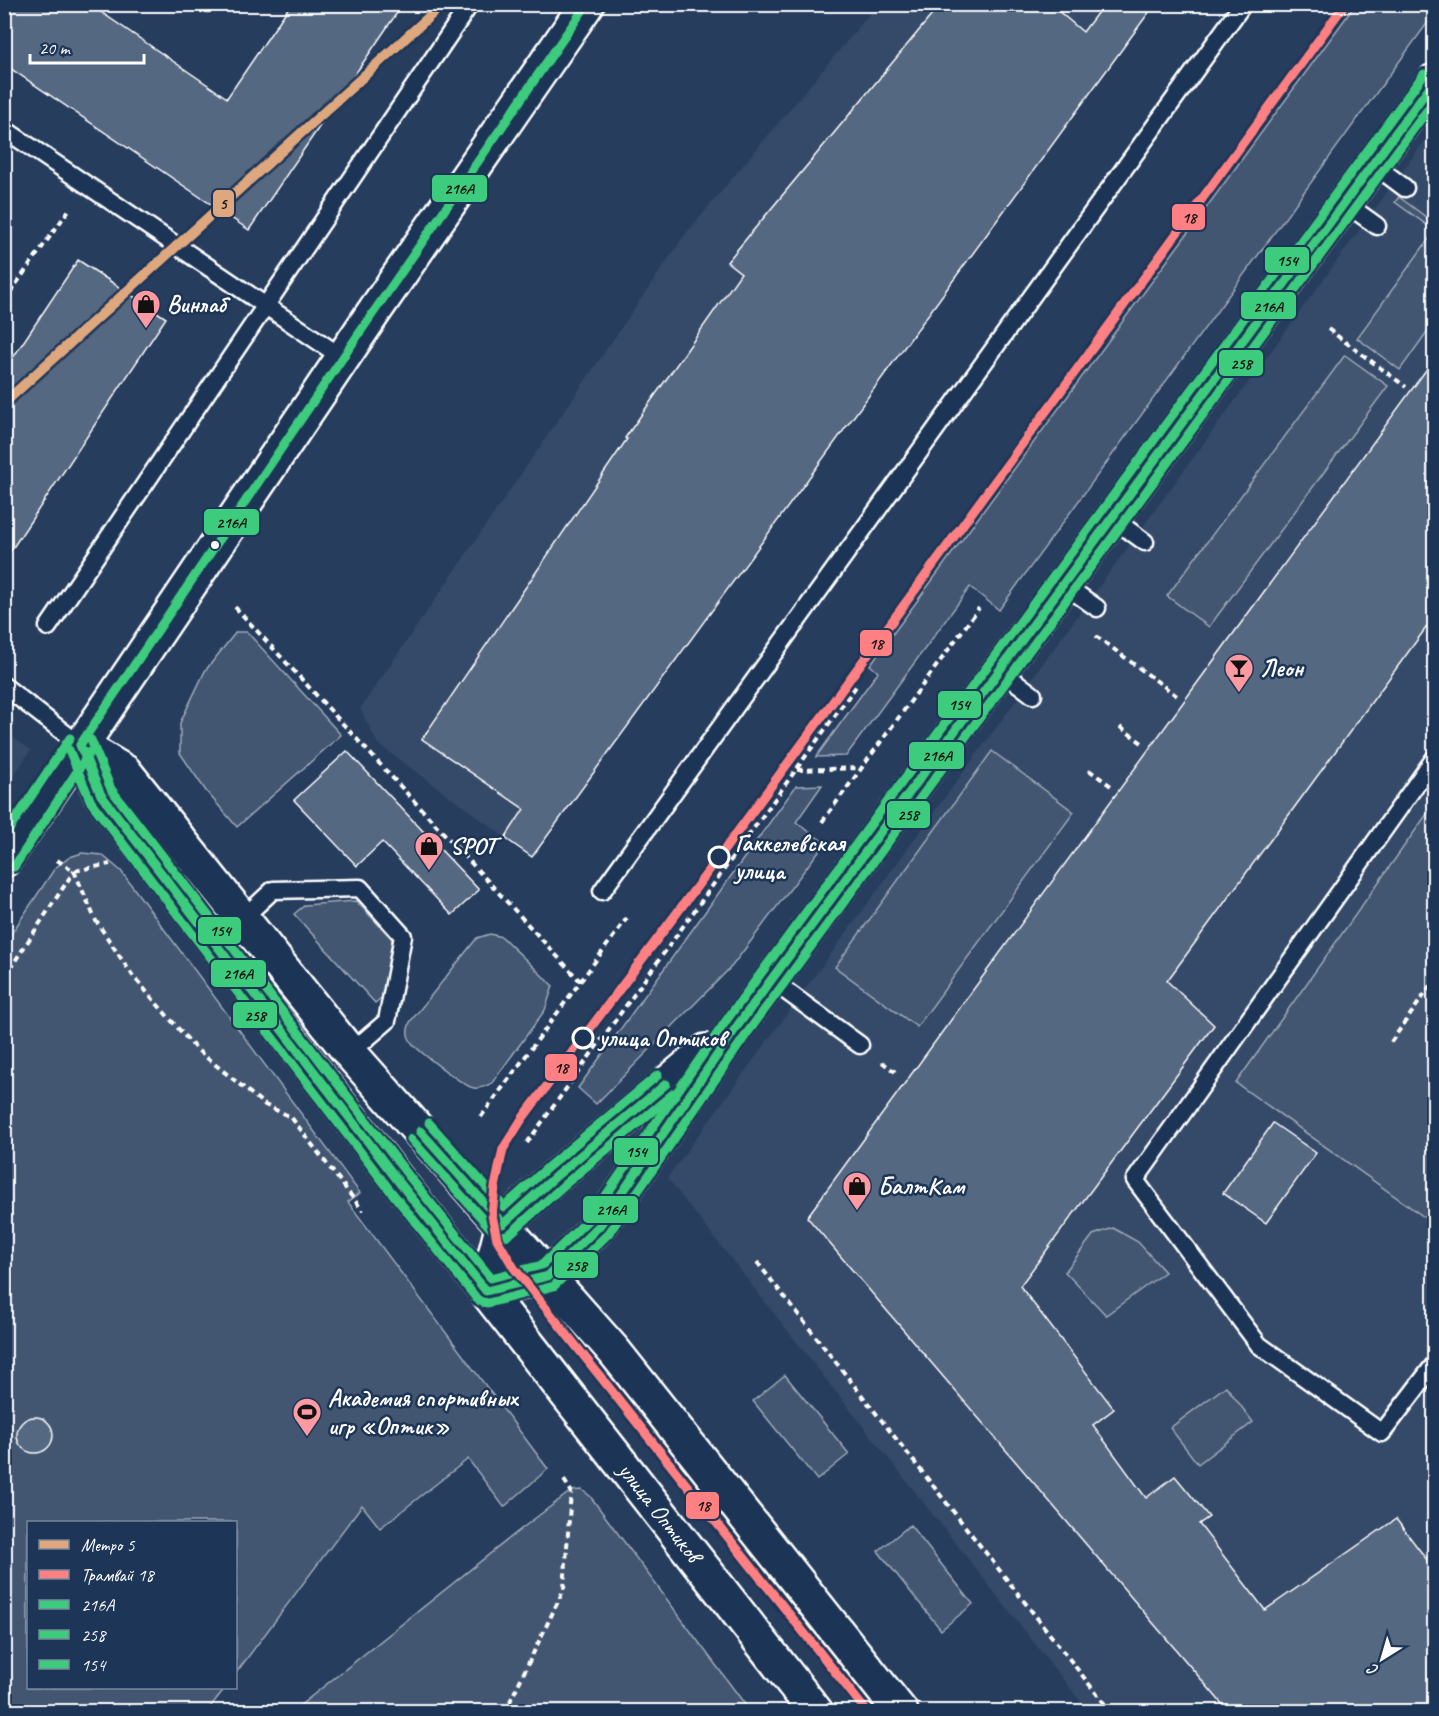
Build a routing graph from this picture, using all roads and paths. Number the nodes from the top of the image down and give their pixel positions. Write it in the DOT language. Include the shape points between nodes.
graph roads {
  1 [pos="198,4"];
  2 [pos="213,4"];
  3 [pos="470,4"];
  4 [pos="587,4"];
  5 [pos="1244,4"];
  6 [pos="1429,99"];
  7 [pos="4,129"];
  8 [pos="1373,164"];
  9 [pos="87,184"];
  10 [pos="1405,188"];
  11 [pos="1345,203"];
  12 [pos="1377,226"];
  13 [pos="4,301"];
  14 [pos="266,305"];
  15 [pos="1328,329"];
  16 [pos="343,358"];
  17 [pos="1406,387"];
  18 [pos="1112,518"];
  19 [pos="1145,542"];
  20 [pos="1064,584"];
  21 [pos="235,607"];
  22 [pos="979,608"];
  23 [pos="1097,608"];
  24 [pos="48,627"];
  25 [pos="1095,636"];
  26 [pos="1000,670"];
  27 [pos="857,685"];
  28 [pos="4,686"];
  29 [pos="1033,695"];
  30 [pos="1178,696"];
  31 [pos="1120,727"];
  32 [pos="1142,743"];
  33 [pos="80,745"];
  34 [pos="1434,759"];
  35 [pos="861,768"];
  36 [pos="796,770"];
  37 [pos="1089,770"];
  38 [pos="1111,786"];
  39 [pos="822,822"];
  40 [pos="4,860"];
  41 [pos="57,860"];
  42 [pos="115,863"];
  43 [pos="74,871"];
  44 [pos="602,891"];
  45 [pos="243,918"];
  46 [pos="627,918"];
  47 [pos="4,978"];
  48 [pos="771,980"];
  49 [pos="580,981"];
  50 [pos="1434,981"];
  51 [pos="738,1025"];
  52 [pos="1391,1042"];
  53 [pos="860,1045"];
  54 [pos="350,1053"];
  55 [pos="481,1117"];
  56 [pos="526,1143"];
  57 [pos="363,1211"];
  58 [pos="503,1224"];
  59 [pos="756,1262"];
  60 [pos="548,1276"];
  61 [pos="486,1291"];
  62 [pos="1434,1365"];
  63 [pos="562,1477"];
  64 [pos="505,1712"];
  65 [pos="816,1712"];
  66 [pos="901,1712"];
  67 [pos="1111,1712"];
  1 -- 2 [label="path" via="208,11"];
  3 -- 14 [label="lane"];
  4 -- 16 [label="main road"];
  5 -- 44 [label="lane"];
  6 -- 8 [label="main road"];
  7 -- 9 [label="lane"];
  8 -- 10 [label="lane"];
  8 -- 11 [label="main road"];
  9 -- 13 [label="path"];
  9 -- 14 [label="lane"];
  11 -- 12 [label="lane"];
  11 -- 18 [label="main road"];
  14 -- 16 [label="lane"];
  14 -- 24 [label="lane"];
  15 -- 17 [label="path"];
  16 -- 33 [label="main road"];
  18 -- 19 [label="lane"];
  18 -- 20 [label="main road"];
  20 -- 23 [label="lane"];
  20 -- 26 [label="main road"];
  21 -- 49 [label="path"];
  22 -- 35 [label="path"];
  25 -- 30 [label="path"];
  26 -- 29 [label="lane"];
  26 -- 48 [label="main road"];
  27 -- 36 [label="path"];
  28 -- 33 [label="lane"];
  31 -- 32 [label="path"];
  33 -- 40 [label="main road"];
  33 -- 45 [label="main road" via="125,772"];
  33 -- 61 [label="main road, улица Оптиков" via="101,795"];
  34 -- 62 [label="lane" via="1135,1180 1259,1345 1382,1433"];
  35 -- 36 [label="path"];
  35 -- 39 [label="path"];
  36 -- 56 [label="path"];
  37 -- 38 [label="path"];
  41 -- 43 [label="path"];
  42 -- 43 [label="path"];
  43 -- 47 [label="path"];
  43 -- 57 [label="path" via="96,921 133,976 196,1049 265,1105 291,1117"];
  45 -- 54 [label="main road"];
  45 -- 54 [label="lane" via="273,890 360,888 403,936 387,1021"];
  46 -- 49 [label="path"];
  48 -- 51 [label="main road"];
  48 -- 53 [label="lane"];
  49 -- 55 [label="path"];
  50 -- 52 [label="path"];
  51 -- 58 [label="main road"];
  51 -- 60 [label="main road" via="600,1225"];
  54 -- 58 [label="main road"];
  58 -- 60 [label="main road"];
  58 -- 61 [label="main road"];
  59 -- 67 [label="path"];
  60 -- 61 [label="main road"];
  60 -- 66 [label="main road" via="614,1351"];
  61 -- 65 [label="main road, улица Оптиков"];
  63 -- 64 [label="path" via="571,1491 564,1589"];
}
